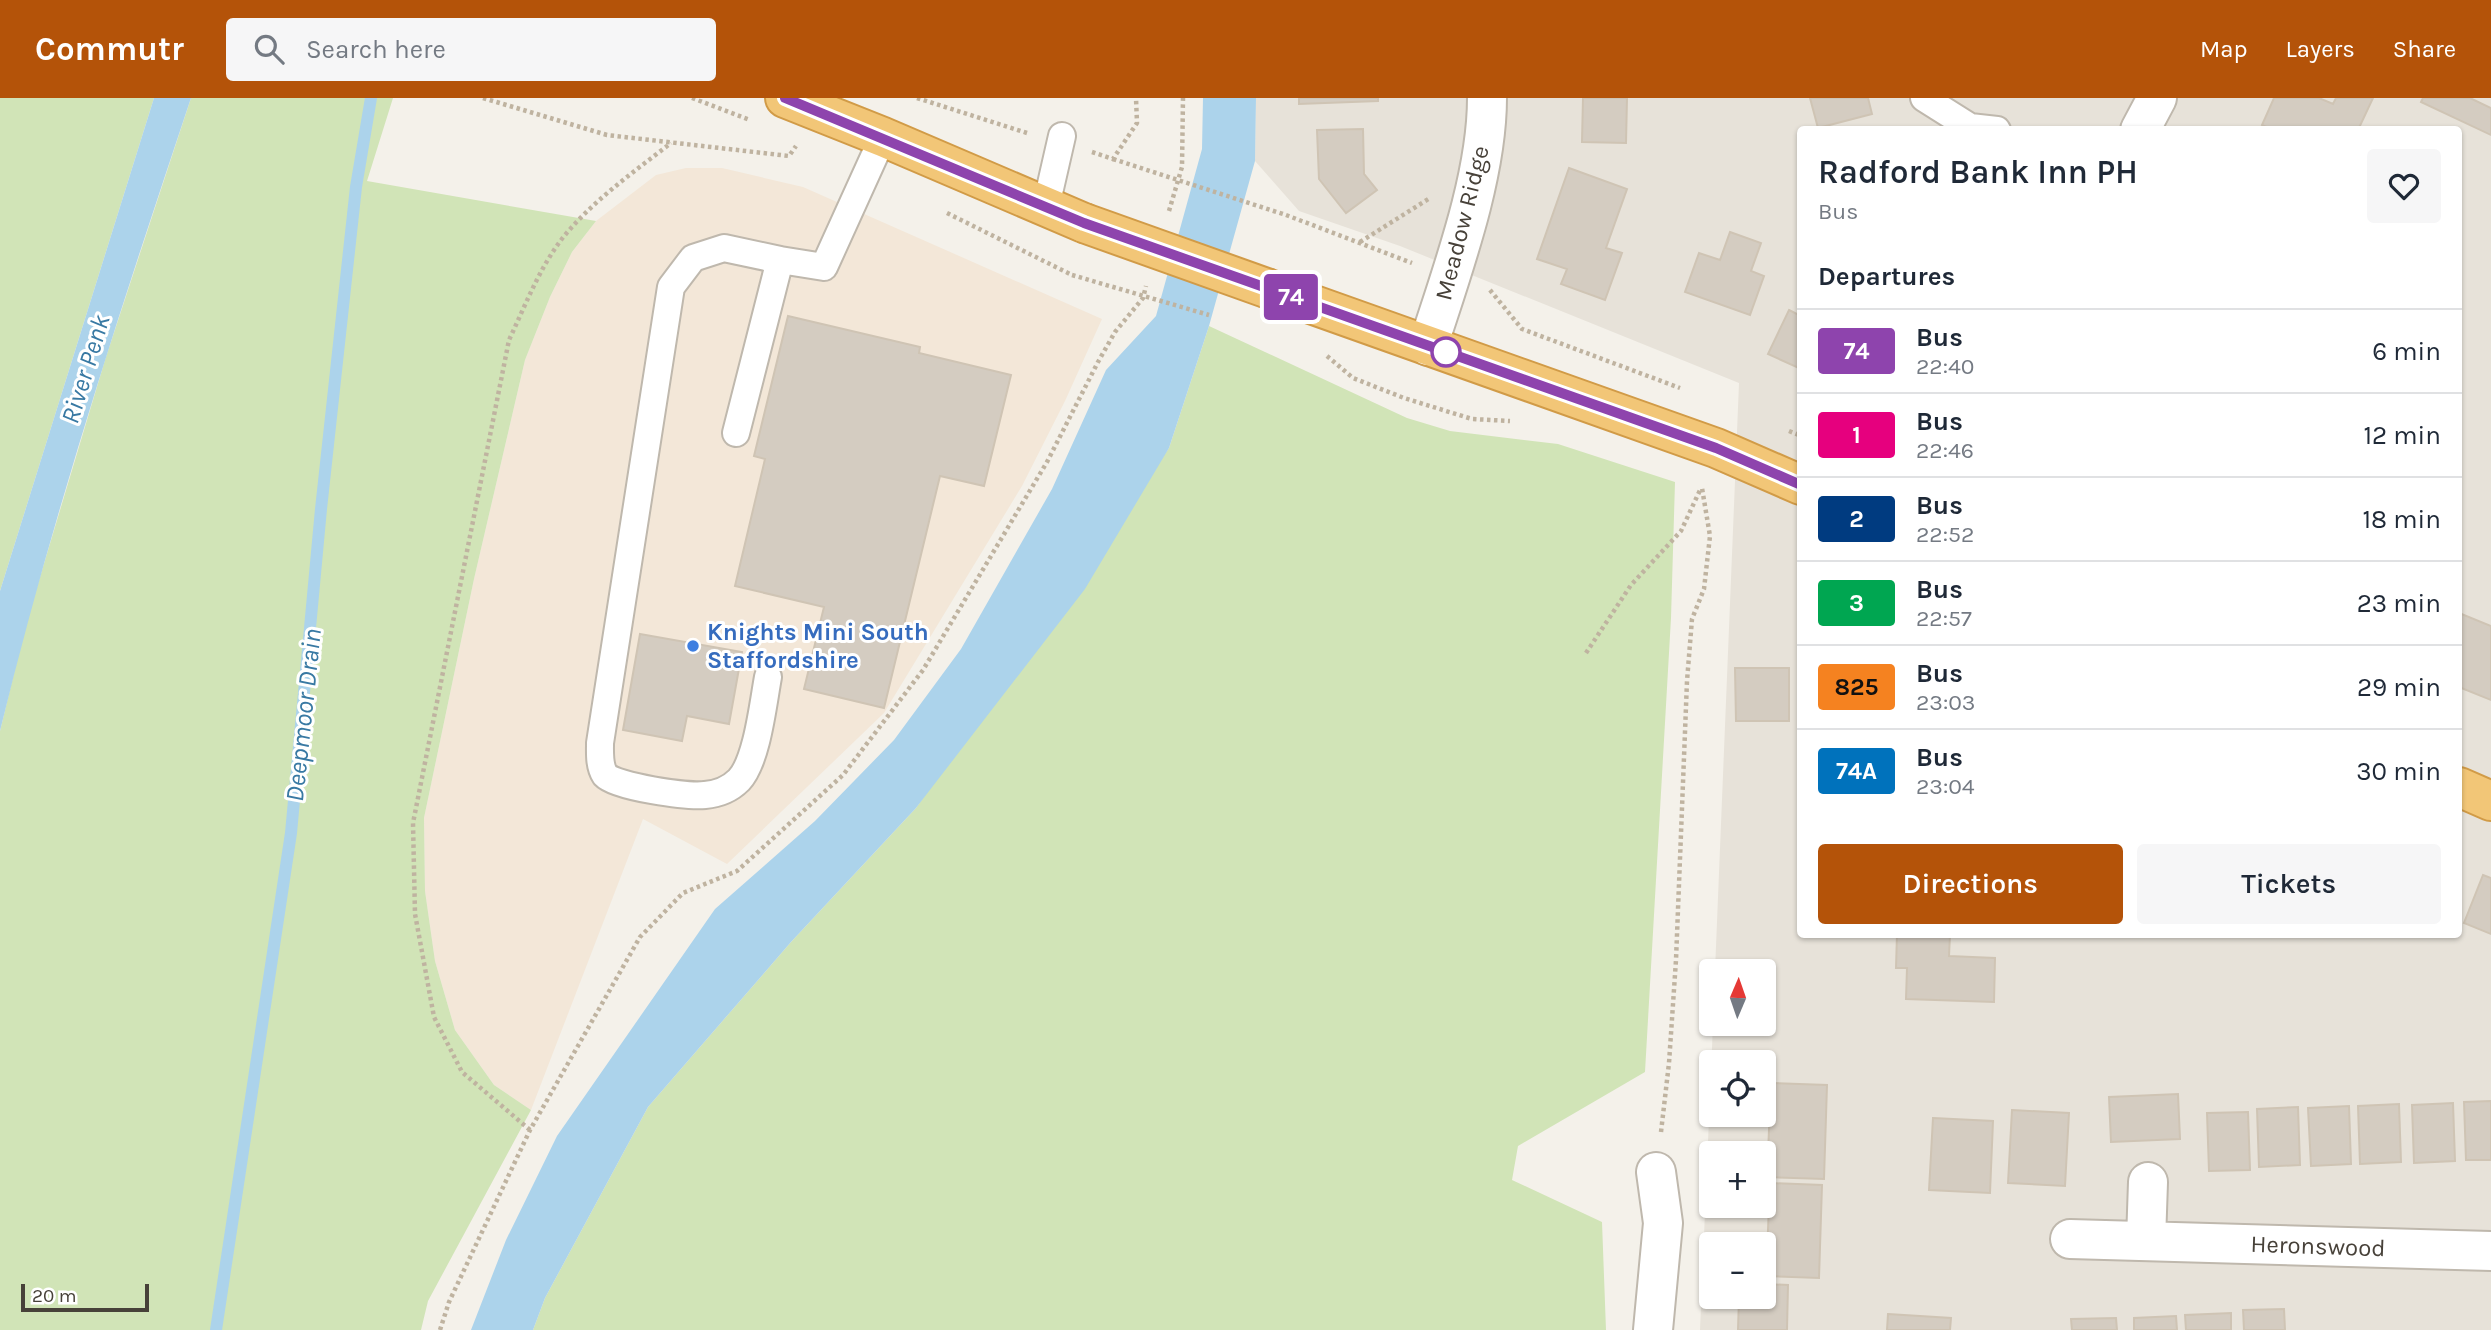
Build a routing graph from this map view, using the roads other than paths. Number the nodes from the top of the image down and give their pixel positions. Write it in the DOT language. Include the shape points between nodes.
graph roads {
  1 [pos="1487,98"];
  2 [pos="1924,98"];
  3 [pos="2157,98"];
  4 [pos="802,104"];
  5 [pos="1968,126"];
  6 [pos="2142,126"];
  7 [pos="883,137"];
  8 [pos="1061,139"];
  9 [pos="1046,206"];
  10 [pos="780,260"];
  11 [pos="1428,346"];
  12 [pos="736,433"];
  13 [pos="1797,483"];
  14 [pos="768,677"];
  15 [pos="2462,788"];
  16 [pos="2491,802"];
  17 [pos="1656,1172"];
  18 [pos="2148,1182"];
  19 [pos="2070,1239"];
  20 [pos="2146,1241"];
  21 [pos="2491,1251"];
  22 [pos="1653,1330"];
  1 -- 11 [label="street, Meadow Ridge" via="1479,167"];
  2 -- 5 [label="lane"];
  3 -- 6 [label="street"];
  4 -- 7 [label="highway"];
  7 -- 9 [label="highway"];
  7 -- 10 [label="lane" via="824,267"];
  8 -- 9 [label="lane"];
  9 -- 11 [label="highway, bridge"];
  10 -- 12 [label="lane"];
  10 -- 14 [label="lane" via="724,248 693,258 671,287 600,743 605,774 619,783 676,794 704,796 723,791 750,764"];
  11 -- 13 [label="highway" via="1716,448"];
  15 -- 16 [label="highway"];
  17 -- 22 [label="street" via="1674,1223"];
  18 -- 20 [label="street"];
  19 -- 20 [label="street, Heronswood"];
  20 -- 21 [label="street, Heronswood"];
}
